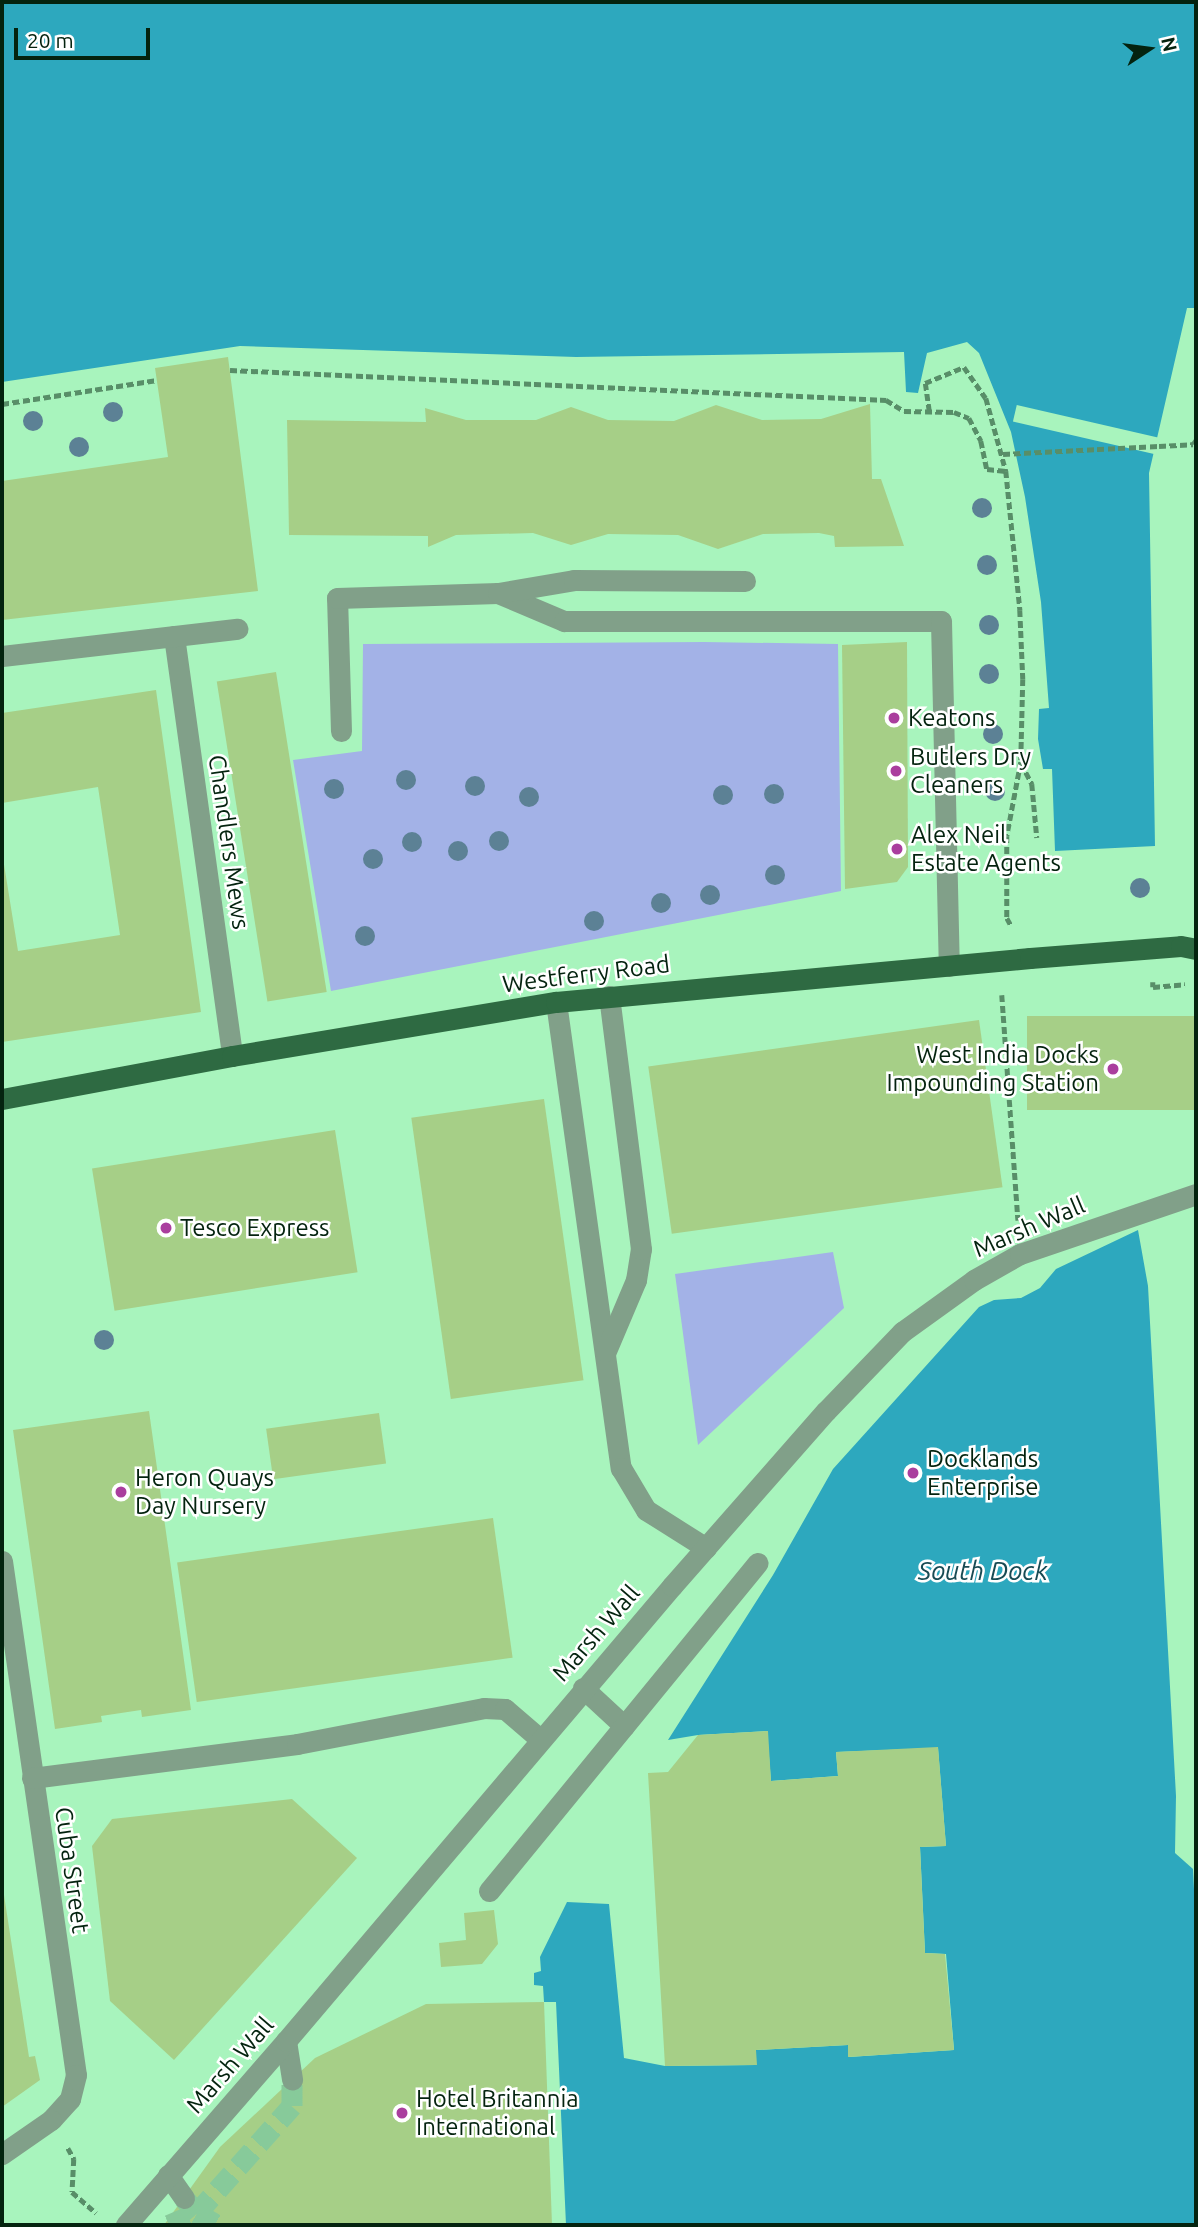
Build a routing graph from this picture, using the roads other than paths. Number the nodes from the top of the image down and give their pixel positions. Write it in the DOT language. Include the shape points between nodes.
graph roads {
  1 [pos="745,581"];
  2 [pos="498,593"];
  3 [pos="237,629"];
  4 [pos="174,636"];
  5 [pos="2,656"];
  6 [pos="341,732"];
  7 [pos="1191,944"];
  8 [pos="949,966"];
  9 [pos="609,996"];
  10 [pos="556,1002"];
  11 [pos="232,1056"];
  12 [pos="2,1099"];
  13 [pos="1196,1194"];
  14 [pos="605,1353"];
  15 [pos="706,1548"];
  16 [pos="2,1561"];
  17 [pos="757,1563"];
  18 [pos="583,1688"];
  19 [pos="624,1726"];
  20 [pos="540,1739"];
  21 [pos="32,1778"];
  22 [pos="489,1891"];
  23 [pos="286,2041"];
  24 [pos="292,2080"];
  25 [pos="2,2154"];
  26 [pos="168,2175"];
  27 [pos="184,2198"];
  28 [pos="126,2225"];
  1 -- 2 [label="street" via="574,580"];
  2 -- 6 [label="street" via="337,598"];
  2 -- 8 [label="street" via="564,621 941,621"];
  3 -- 4 [label="street"];
  4 -- 5 [label="street"];
  4 -- 11 [label="street, Chandlers Mews"];
  7 -- 8 [label="main road, Westferry Road"];
  8 -- 9 [label="main road, Westferry Road"];
  9 -- 10 [label="main road, Westferry Road"];
  9 -- 14 [label="street" via="641,1249 636,1280"];
  10 -- 11 [label="main road, Westferry Road"];
  10 -- 14 [label="street"];
  11 -- 12 [label="main road, Westferry Road"];
  13 -- 15 [label="street, Marsh Wall" via="1020,1254 974,1280 902,1332 826,1410"];
  14 -- 15 [label="street" via="621,1468 646,1510"];
  15 -- 18 [label="street, Marsh Wall"];
  16 -- 21 [label="street, Cuba Street"];
  17 -- 19 [label="street"];
  18 -- 19 [label="street"];
  18 -- 20 [label="street, Marsh Wall"];
  19 -- 22 [label="street"];
  20 -- 21 [label="street" via="510,1712 492,1708 297,1744"];
  20 -- 23 [label="street, Marsh Wall"];
  21 -- 25 [label="street, Cuba Street" via="76,2075 70,2099 51,2120"];
  23 -- 24 [label="street"];
  23 -- 26 [label="street, Marsh Wall"];
  26 -- 27 [label="street"];
  26 -- 28 [label="street, Marsh Wall"];
}
